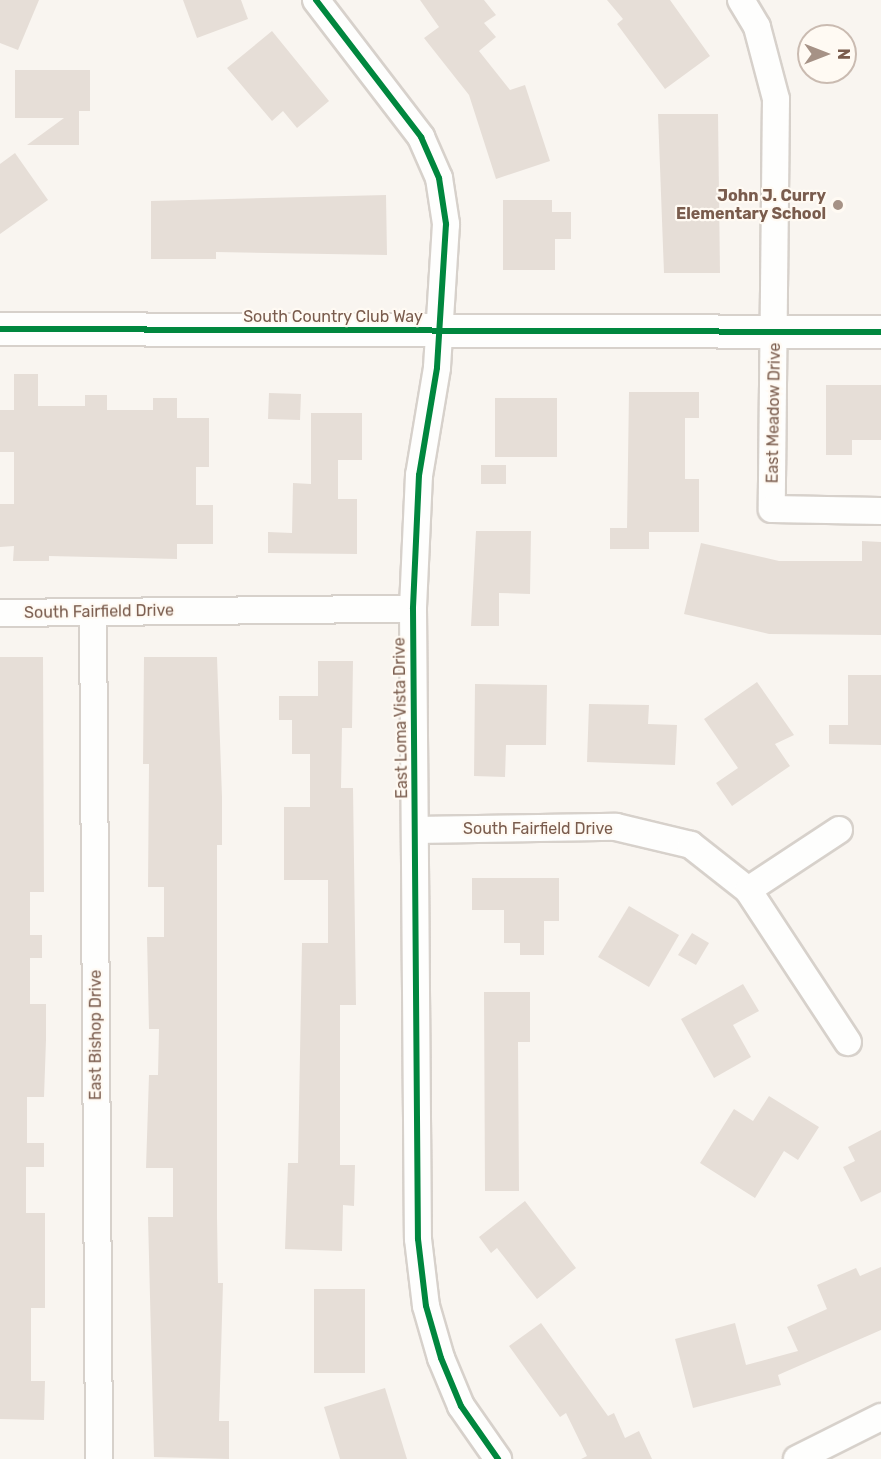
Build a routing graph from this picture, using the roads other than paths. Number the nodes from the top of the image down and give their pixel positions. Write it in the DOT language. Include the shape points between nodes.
graph roads {
  1 [pos="316,0"];
  2 [pos="741,0"];
  3 [pos="0,329"];
  4 [pos="441,331"];
  5 [pos="776,331"];
  6 [pos="881,332"];
  7 [pos="881,511"];
  8 [pos="413,609"];
  9 [pos="93,612"];
  10 [pos="0,613"];
  11 [pos="416,830"];
  12 [pos="839,830"];
  13 [pos="748,891"];
  14 [pos="848,1042"];
  15 [pos="881,1417"];
  16 [pos="99,1459"];
  17 [pos="498,1459"];
  18 [pos="796,1459"];
  1 -- 4 [label="street, East Loma Vista Drive" via="421,137 439,178 446,224"];
  2 -- 5 [label="street, East Meadow Drive" via="758,27 776,99"];
  3 -- 4 [label="street, South Country Club Way"];
  4 -- 5 [label="street, South Country Club Way"];
  4 -- 8 [label="street, East Loma Vista Drive" via="419,475"];
  5 -- 6 [label="street, South Country Club Way"];
  5 -- 7 [label="street, East Meadow Drive" via="772,509"];
  8 -- 9 [label="street, South Fairfield Drive"];
  8 -- 11 [label="street, East Loma Vista Drive"];
  9 -- 10 [label="street, South Fairfield Drive"];
  9 -- 16 [label="street, East Bishop Drive"];
  11 -- 13 [label="street, South Fairfield Drive" via="616,827 691,845"];
  11 -- 17 [label="street, East Loma Vista Drive" via="416,1167 426,1306 461,1406"];
  12 -- 13 [label="street"];
  13 -- 14 [label="street, South Fairfield Drive"];
  15 -- 18 [label="street"];
}
